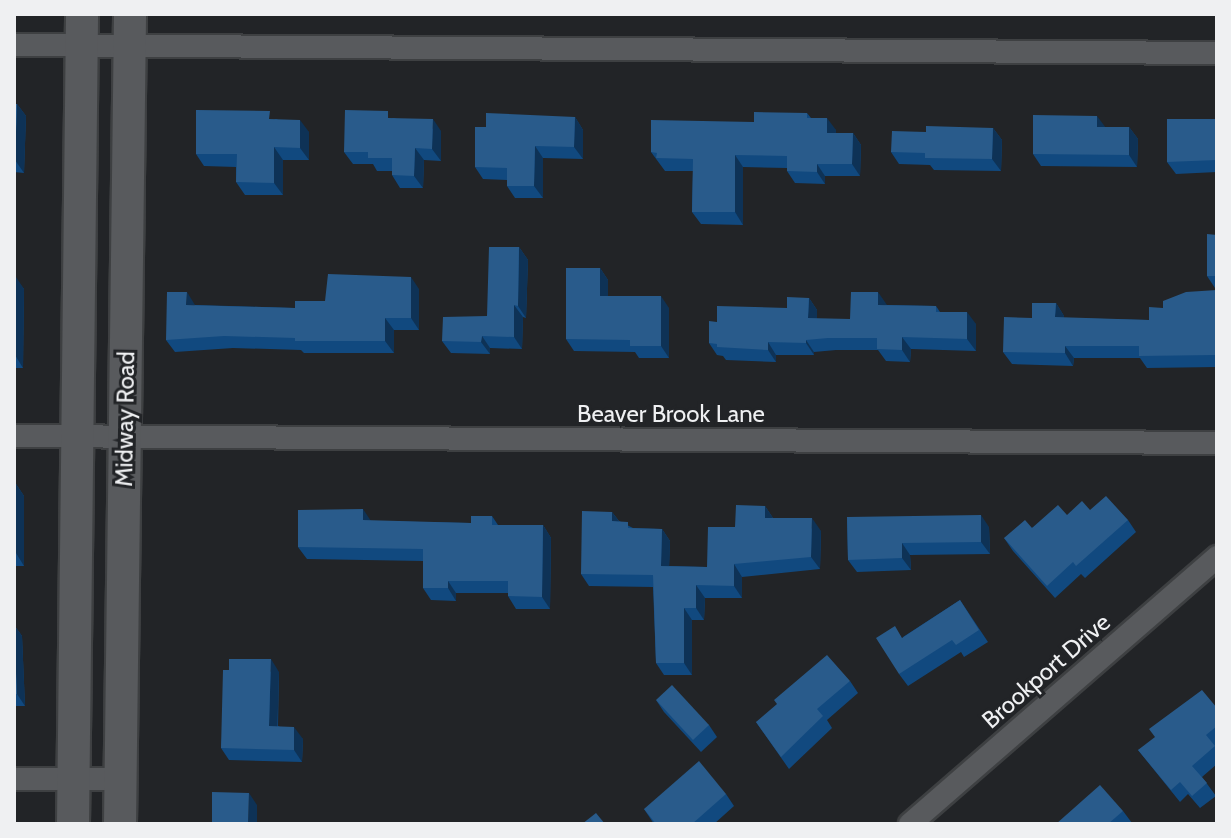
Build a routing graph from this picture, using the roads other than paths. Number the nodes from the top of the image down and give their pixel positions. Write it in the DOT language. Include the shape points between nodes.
graph roads {
  1 [pos="82,29"];
  2 [pos="129,29"];
  3 [pos="14,45"];
  4 [pos="1217,53"];
  5 [pos="14,436"];
  6 [pos="77,436"];
  7 [pos="125,436"];
  8 [pos="1217,443"];
  9 [pos="1217,557"];
  10 [pos="73,778"];
  11 [pos="14,779"];
  12 [pos="120,779"];
  13 [pos="73,824"];
  14 [pos="120,824"];
  15 [pos="910,824"];
  1 -- 2 [label="street"];
  1 -- 3 [label="street"];
  1 -- 6 [label="main road, Midway Road"];
  2 -- 4 [label="street"];
  2 -- 7 [label="main road, Midway Road"];
  5 -- 6 [label="street, Beaver Brook Lane"];
  6 -- 7 [label="street, Beaver Brook Lane"];
  6 -- 10 [label="main road, Midway Road"];
  7 -- 8 [label="street, Beaver Brook Lane"];
  7 -- 12 [label="main road, Midway Road"];
  9 -- 15 [label="street, Brookport Drive"];
  10 -- 11 [label="street"];
  10 -- 12 [label="street"];
  10 -- 13 [label="main road, Midway Road"];
  12 -- 14 [label="main road, Midway Road"];
}
